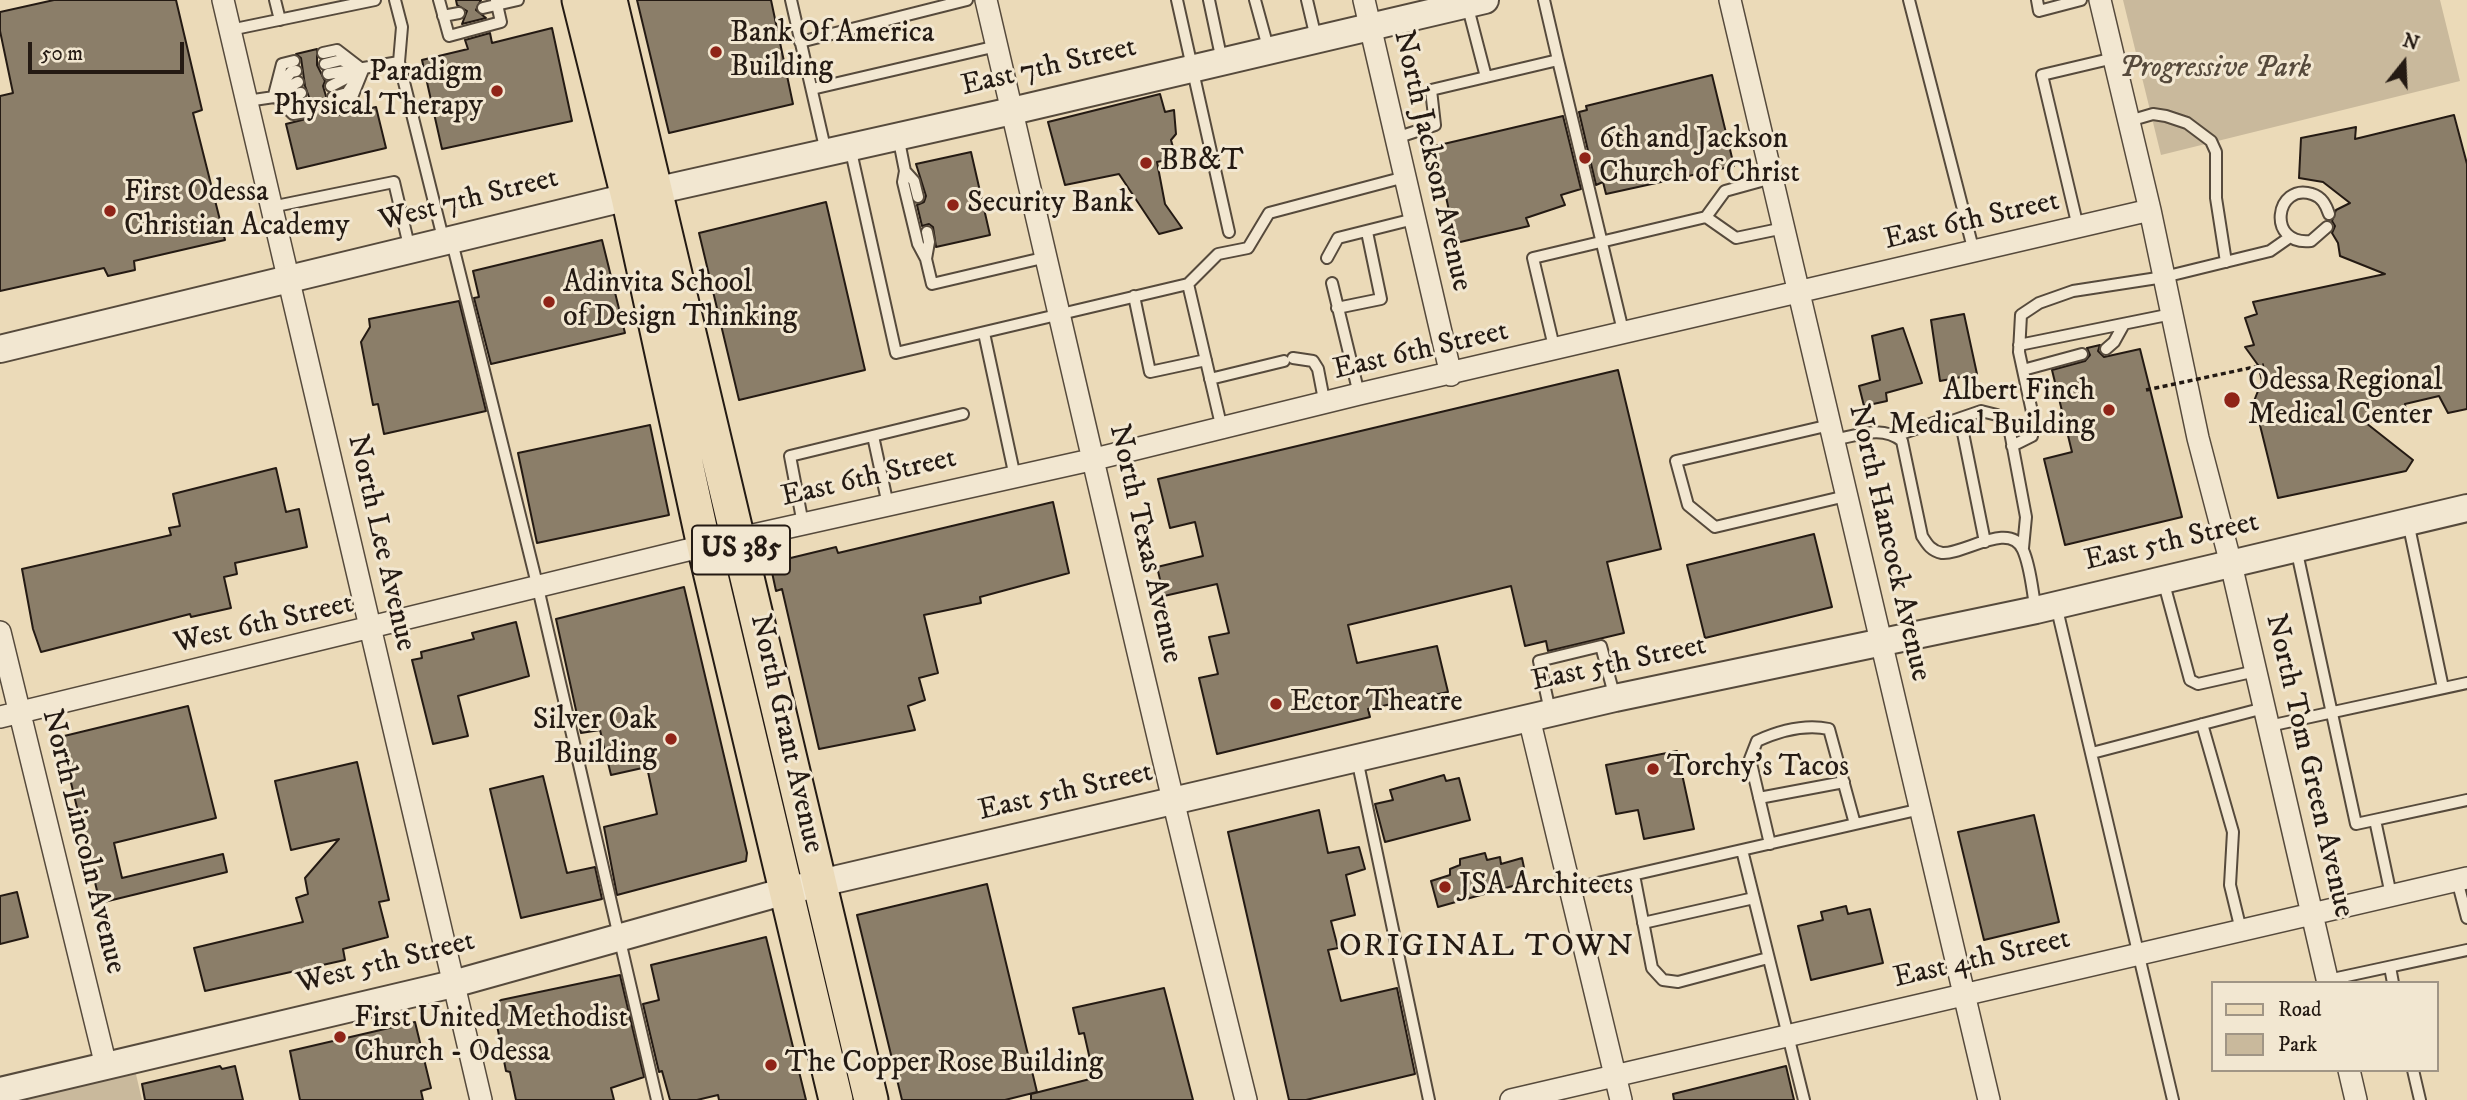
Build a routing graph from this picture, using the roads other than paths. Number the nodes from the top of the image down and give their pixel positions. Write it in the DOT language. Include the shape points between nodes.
graph roads {
  1 [pos="223,0"];
  2 [pos="275,0"];
  3 [pos="330,0"];
  4 [pos="375,0"];
  5 [pos="395,0"];
  6 [pos="439,0"];
  7 [pos="517,0"];
  8 [pos="579,0"];
  9 [pos="610,0"];
  10 [pos="791,0"];
  11 [pos="967,0"];
  12 [pos="986,0"];
  13 [pos="1177,0"];
  14 [pos="1209,0"];
  15 [pos="1255,0"];
  16 [pos="1307,0"];
  17 [pos="1364,0"];
  18 [pos="1544,0"];
  19 [pos="1730,0"];
  20 [pos="1909,0"];
  21 [pos="2036,0"];
  22 [pos="2081,0"];
  23 [pos="2100,0"];
  24 [pos="496,2"];
  25 [pos="1476,2"];
  26 [pos="483,8"];
  27 [pos="318,11"];
  28 [pos="459,13"];
  29 [pos="443,16"];
  30 [pos="280,20"];
  31 [pos="1370,27"];
  32 [pos="230,30"];
  33 [pos="1317,39"];
  34 [pos="800,42"];
  35 [pos="997,46"];
  36 [pos="1269,51"];
  37 [pos="2114,58"];
  38 [pos="1558,60"];
  39 [pos="1222,61"];
  40 [pos="399,62"];
  41 [pos="1193,69"];
  42 [pos="363,70"];
  43 [pos="1486,77"];
  44 [pos="329,80"];
  45 [pos="300,87"];
  46 [pos="812,89"];
  47 [pos="274,95"];
  48 [pos="247,101"];
  49 [pos="1012,111"];
  50 [pos="2129,121"];
  51 [pos="898,136"];
  52 [pos="1396,138"];
  53 [pos="838,150"];
  54 [pos="905,170"];
  55 [pos="1405,177"];
  56 [pos="1772,178"];
  57 [pos="642,193"];
  58 [pos="918,197"];
  59 [pos="271,208"];
  60 [pos="2150,210"];
  61 [pos="2329,214"];
  62 [pos="1706,217"];
  63 [pos="1414,219"];
  64 [pos="2078,227"];
  65 [pos="2327,227"];
  66 [pos="1784,228"];
  67 [pos="927,232"];
  68 [pos="1229,232"];
  69 [pos="1367,232"];
  70 [pos="2290,237"];
  71 [pos="1602,240"];
  72 [pos="448,241"];
  73 [pos="410,250"];
  74 [pos="1974,252"];
  75 [pos="1047,257"];
  76 [pos="926,258"];
  77 [pos="1326,258"];
  78 [pos="2226,262"];
  79 [pos="2164,277"];
  80 [pos="288,281"];
  81 [pos="1188,284"];
  82 [pos="1332,284"];
  83 [pos="1799,293"];
  84 [pos="1133,296"];
  85 [pos="1337,308"];
  86 [pos="1061,313"];
  87 [pos="2172,314"];
  88 [pos="2124,324"];
  89 [pos="984,333"];
  90 [pos="1624,335"];
  91 [pos="2019,345"];
  92 [pos="0,348"];
  93 [pos="2106,349"];
  94 [pos="1555,351"];
  95 [pos="2082,354"];
  96 [pos="1206,360"];
  97 [pos="2023,370"];
  98 [pos="1451,375"];
  99 [pos="1210,379"];
  100 [pos="1359,394"];
  101 [pos="1325,405"];
  102 [pos="963,414"];
  103 [pos="1952,421"];
  104 [pos="1222,429"];
  105 [pos="1832,433"];
  106 [pos="873,436"];
  107 [pos="1895,436"];
  108 [pos="2012,446"];
  109 [pos="1095,459"];
  110 [pos="1015,477"];
  111 [pos="1846,496"];
  112 [pos="888,505"];
  113 [pos="2467,508"];
  114 [pos="2408,522"];
  115 [pos="803,524"];
  116 [pos="739,539"];
  117 [pos="1985,542"];
  118 [pos="704,546"];
  119 [pos="2023,548"];
  120 [pos="2296,548"];
  121 [pos="2231,564"];
  122 [pos="2164,580"];
  123 [pos="538,588"];
  124 [pos="2046,608"];
  125 [pos="370,630"];
  126 [pos="0,632"];
  127 [pos="1881,643"];
  128 [pos="2256,671"];
  129 [pos="2467,683"];
  130 [pos="2443,688"];
  131 [pos="1615,698"];
  132 [pos="2333,712"];
  133 [pos="10,715"];
  134 [pos="1540,716"];
  135 [pos="2267,717"];
  136 [pos="2202,724"];
  137 [pos="2092,753"];
  138 [pos="1357,759"];
  139 [pos="1844,782"];
  140 [pos="1759,798"];
  141 [pos="2467,800"];
  142 [pos="1172,802"];
  143 [pos="1921,809"];
  144 [pos="2375,820"];
  145 [pos="1855,824"];
  146 [pos="1770,844"];
  147 [pos="1742,850"];
  148 [pos="1634,875"];
  149 [pos="2462,879"];
  150 [pos="820,883"];
  151 [pos="1571,889"];
  152 [pos="786,891"];
  153 [pos="2391,895"];
  154 [pos="1754,898"];
  155 [pos="2312,914"];
  156 [pos="2467,918"];
  157 [pos="1643,923"];
  158 [pos="2241,930"];
  159 [pos="618,938"];
  160 [pos="2467,950"];
  161 [pos="2141,953"];
  162 [pos="1768,958"];
  163 [pos="2389,967"];
  164 [pos="2328,981"];
  165 [pos="2392,981"];
  166 [pos="453,984"];
  167 [pos="1965,995"];
  168 [pos="1791,1036"];
  169 [pos="106,1066"];
  170 [pos="2349,1072"];
  171 [pos="2413,1072"];
  172 [pos="1614,1076"];
  173 [pos="0,1091"];
  174 [pos="481,1100"];
  175 [pos="657,1100"];
  176 [pos="836,1100"];
  177 [pos="871,1100"];
  178 [pos="1246,1100"];
  179 [pos="1429,1100"];
  180 [pos="1511,1100"];
  181 [pos="1621,1100"];
  182 [pos="1804,1100"];
  183 [pos="1989,1100"];
  184 [pos="2174,1100"];
  185 [pos="2356,1100"];
  186 [pos="2420,1100"];
  1 -- 32 [label="street, North Lee Avenue"];
  2 -- 30 [label="lane"];
  3 -- 27 [label="lane"];
  4 -- 27 [label="lane"];
  5 -- 40 [label="lane" via="402,27"];
  6 -- 29 [label="lane"];
  7 -- 24 [label="lane"];
  8 -- 57 [label="main road, North Grant Avenue / US 385"];
  9 -- 57 [label="main road, North Grant Avenue / US 385"];
  10 -- 34 [label="lane"];
  11 -- 34 [label="lane"];
  12 -- 35 [label="street, North Texas Avenue"];
  13 -- 41 [label="lane"];
  14 -- 39 [label="lane"];
  15 -- 36 [label="lane"];
  16 -- 33 [label="lane"];
  17 -- 31 [label="street, North Jackson Avenue"];
  18 -- 38 [label="lane"];
  19 -- 56 [label="street, North Hancock Avenue"];
  20 -- 74 [label="lane"];
  21 -- 22 [label="lane" via="2039,11"];
  23 -- 37 [label="street"];
  24 -- 26 [label="lane"];
  24 -- 29 [label="lane" via="501,22 449,36"];
  25 -- 31 [label="street, East 7th Street"];
  25 -- 43 [label="lane"];
  27 -- 30 [label="lane"];
  28 -- 29 [label="lane"];
  30 -- 32 [label="lane"];
  31 -- 33 [label="street, East 7th Street"];
  31 -- 52 [label="street, North Jackson Avenue"];
  32 -- 48 [label="street, North Lee Avenue"];
  33 -- 36 [label="street, East 7th Street"];
  34 -- 46 [label="lane"];
  35 -- 46 [label="lane"];
  35 -- 49 [label="street, North Texas Avenue"];
  36 -- 39 [label="street, East 7th Street"];
  37 -- 50 [label="street"];
  37 -- 64 [label="lane" via="2042,75"];
  38 -- 43 [label="lane"];
  38 -- 71 [label="lane"];
  39 -- 41 [label="street, East 7th Street"];
  40 -- 42 [label="lane"];
  40 -- 72 [label="lane"];
  41 -- 49 [label="street, East 7th Street"];
  41 -- 68 [label="lane"];
  42 -- 44 [label="lane"];
  42 -- 44 [label="lane" via="337,50"];
  42 -- 44 [label="lane" via="350,102"];
  43 -- 52 [label="lane" via="1431,90 1435,125"];
  45 -- 47 [label="lane"];
  45 -- 47 [label="lane" via="297,106"];
  45 -- 47 [label="lane" via="282,64"];
  46 -- 53 [label="lane"];
  47 -- 48 [label="lane"];
  48 -- 59 [label="street, North Lee Avenue"];
  49 -- 51 [label="street, East 7th Street"];
  49 -- 75 [label="street, North Texas Avenue"];
  50 -- 60 [label="street"];
  50 -- 78 [label="lane" via="2153,114 2166,116 2187,123 2211,141 2216,152 2216,198"];
  51 -- 53 [label="street, East 7th Street"];
  51 -- 54 [label="lane"];
  52 -- 55 [label="street, North Jackson Avenue"];
  53 -- 57 [label="street, East 7th Street"];
  53 -- 89 [label="lane" via="896,353"];
  54 -- 58 [label="lane"];
  54 -- 76 [label="lane" via="903,182 918,244"];
  55 -- 63 [label="street, North Jackson Avenue"];
  55 -- 81 [label="lane" via="1269,213 1248,248 1218,254"];
  56 -- 62 [label="lane" via="1725,191"];
  56 -- 66 [label="street, North Hancock Avenue"];
  57 -- 72 [label="street, West 7th Street"];
  57 -- 116 [label="main road, North Grant Avenue / US 385"];
  57 -- 118 [label="main road, North Grant Avenue / US 385"];
  59 -- 73 [label="lane" via="394,182"];
  59 -- 80 [label="street, North Lee Avenue"];
  60 -- 64 [label="street, East 6th Street"];
  60 -- 79 [label="street, North Tom Green Avenue"];
  61 -- 70 [label="lane" via="2315,195 2292,196 2280,216"];
  62 -- 66 [label="lane" via="1735,238"];
  62 -- 71 [label="lane"];
  63 -- 69 [label="lane"];
  63 -- 98 [label="street, North Jackson Avenue"];
  64 -- 74 [label="street, East 6th Street"];
  65 -- 70 [label="lane" via="2311,241"];
  66 -- 83 [label="street, North Hancock Avenue"];
  67 -- 76 [label="lane"];
  69 -- 77 [label="lane" via="1338,238"];
  69 -- 85 [label="lane" via="1381,299"];
  70 -- 78 [label="lane" via="2270,251"];
  71 -- 90 [label="lane"];
  71 -- 94 [label="lane" via="1533,258"];
  72 -- 73 [label="street, West 7th Street"];
  72 -- 123 [label="lane"];
  73 -- 80 [label="street, West 7th Street"];
  74 -- 83 [label="street, East 6th Street"];
  75 -- 76 [label="lane" via="932,284"];
  75 -- 86 [label="street, North Texas Avenue"];
  78 -- 79 [label="lane"];
  79 -- 87 [label="street, North Tom Green Avenue"];
  79 -- 91 [label="lane" via="2073,291 2039,303 2021,316"];
  80 -- 92 [label="street, West 7th Street"];
  80 -- 125 [label="street, North Lee Avenue"];
  81 -- 84 [label="lane"];
  81 -- 96 [label="lane"];
  82 -- 85 [label="lane"];
  83 -- 90 [label="street, East 6th Street"];
  83 -- 105 [label="street, North Hancock Avenue"];
  84 -- 86 [label="lane"];
  84 -- 96 [label="lane" via="1150,372"];
  85 -- 100 [label="lane"];
  86 -- 89 [label="lane"];
  86 -- 109 [label="street, North Texas Avenue"];
  87 -- 88 [label="lane"];
  87 -- 121 [label="street, North Tom Green Avenue"];
  88 -- 91 [label="lane"];
  88 -- 93 [label="lane"];
  89 -- 110 [label="lane"];
  90 -- 94 [label="street, East 6th Street"];
  91 -- 97 [label="lane"];
  94 -- 98 [label="street, East 6th Street"];
  95 -- 97 [label="lane"];
  96 -- 99 [label="lane"];
  97 -- 108 [label="lane" via="2034,421 2032,436"];
  98 -- 100 [label="street, East 6th Street"];
  99 -- 101 [label="lane" via="1288,359 1313,361"];
  99 -- 104 [label="lane"];
  100 -- 101 [label="street, East 6th Street"];
  101 -- 104 [label="street, East 6th Street"];
  102 -- 106 [label="lane"];
  103 -- 107 [label="lane"];
  103 -- 108 [label="lane" via="1981,411 1997,415 2010,432"];
  103 -- 117 [label="lane" via="1962,428"];
  104 -- 109 [label="street, East 6th Street"];
  105 -- 107 [label="lane" via="1881,431"];
  105 -- 111 [label="street, North Hancock Avenue"];
  105 -- 111 [label="lane" via="1676,461 1688,505 1715,527"];
  106 -- 112 [label="lane"];
  106 -- 115 [label="lane" via="790,456"];
  107 -- 117 [label="lane" via="1902,441 1922,536 1930,548 1943,553"];
  108 -- 119 [label="lane" via="2026,517"];
  109 -- 110 [label="street, East 6th Street"];
  109 -- 142 [label="street, North Texas Avenue"];
  110 -- 112 [label="street, East 6th Street"];
  111 -- 127 [label="street, North Hancock Avenue"];
  112 -- 115 [label="street, East 6th Street"];
  113 -- 114 [label="street, East 5th Street"];
  114 -- 120 [label="street, East 5th Street"];
  114 -- 130 [label="lane"];
  115 -- 116 [label="street, East 6th Street"];
  116 -- 118 [label="street, East 6th Street"];
  116 -- 150 [label="main road, North Grant Avenue / US 385"];
  117 -- 119 [label="lane" via="2002,538"];
  118 -- 123 [label="street, West 6th Street"];
  118 -- 152 [label="main road, North Grant Avenue / US 385"];
  119 -- 124 [label="lane"];
  120 -- 121 [label="street, East 5th Street"];
  120 -- 132 [label="lane"];
  121 -- 122 [label="street, East 5th Street"];
  121 -- 128 [label="street, North Tom Green Avenue"];
  122 -- 124 [label="street, East 5th Street"];
  122 -- 128 [label="lane" via="2190,680 2198,684"];
  123 -- 125 [label="street, West 6th Street"];
  123 -- 159 [label="lane"];
  124 -- 127 [label="street, East 5th Street"];
  124 -- 137 [label="lane"];
  125 -- 133 [label="street, West 6th Street"];
  125 -- 166 [label="street, North Lee Avenue"];
  126 -- 133 [label="street, North Lincoln Avenue"];
  127 -- 131 [label="street, East 5th Street"];
  127 -- 143 [label="street, North Hancock Avenue"];
  128 -- 135 [label="street, North Tom Green Avenue"];
  129 -- 130 [label="lane"];
  130 -- 132 [label="lane"];
  131 -- 134 [label="street, East 5th Street"];
  131 -- 134 [label="lane" via="1601,646 1539,661"];
  132 -- 135 [label="lane"];
  132 -- 144 [label="lane" via="2357,824"];
  133 -- 169 [label="street, North Lincoln Avenue"];
  134 -- 138 [label="street, East 5th Street"];
  134 -- 151 [label="street"];
  135 -- 136 [label="lane"];
  135 -- 155 [label="street, North Tom Green Avenue"];
  136 -- 137 [label="lane"];
  136 -- 158 [label="lane" via="2233,832 2230,885"];
  137 -- 161 [label="lane"];
  138 -- 142 [label="street, East 5th Street"];
  138 -- 179 [label="lane"];
  139 -- 140 [label="lane"];
  139 -- 140 [label="lane" via="1829,729 1814,726 1757,741 1750,759"];
  139 -- 145 [label="lane"];
  140 -- 146 [label="lane"];
  141 -- 144 [label="lane"];
  142 -- 150 [label="street, East 5th Street"];
  142 -- 178 [label="street, North Texas Avenue"];
  143 -- 145 [label="lane"];
  143 -- 167 [label="street, North Hancock Avenue"];
  144 -- 153 [label="lane"];
  145 -- 146 [label="lane"];
  146 -- 147 [label="lane"];
  147 -- 148 [label="lane"];
  147 -- 154 [label="lane"];
  148 -- 151 [label="lane"];
  148 -- 157 [label="lane"];
  149 -- 153 [label="street, East 4th Street"];
  149 -- 156 [label="lane"];
  150 -- 152 [label="street, East 5th Street"];
  150 -- 177 [label="main road, North Grant Avenue / US 385"];
  151 -- 172 [label="street"];
  152 -- 159 [label="street, West 5th Street"];
  152 -- 176 [label="main road, North Grant Avenue / US 385"];
  153 -- 155 [label="street, East 4th Street"];
  154 -- 157 [label="lane"];
  154 -- 162 [label="lane"];
  155 -- 158 [label="street, East 4th Street"];
  155 -- 164 [label="street, North Tom Green Avenue"];
  157 -- 162 [label="lane" via="1652,968 1663,980 1678,982"];
  158 -- 161 [label="street, East 4th Street"];
  159 -- 166 [label="street, West 5th Street"];
  159 -- 175 [label="lane"];
  160 -- 163 [label="lane"];
  161 -- 167 [label="street, East 4th Street"];
  161 -- 184 [label="lane"];
  162 -- 168 [label="lane"];
  163 -- 164 [label="lane"];
  163 -- 165 [label="lane"];
  166 -- 169 [label="street, West 5th Street"];
  166 -- 174 [label="street, North Lee Avenue"];
  167 -- 168 [label="street, East 4th Street"];
  167 -- 183 [label="street, North Hancock Avenue"];
  168 -- 172 [label="street, East 4th Street"];
  168 -- 182 [label="lane"];
  169 -- 173 [label="street, West 5th Street"];
  170 -- 185 [label="street"];
  171 -- 186 [label="lane"];
  172 -- 180 [label="street, East 4th Street"];
  172 -- 181 [label="street"];
}
